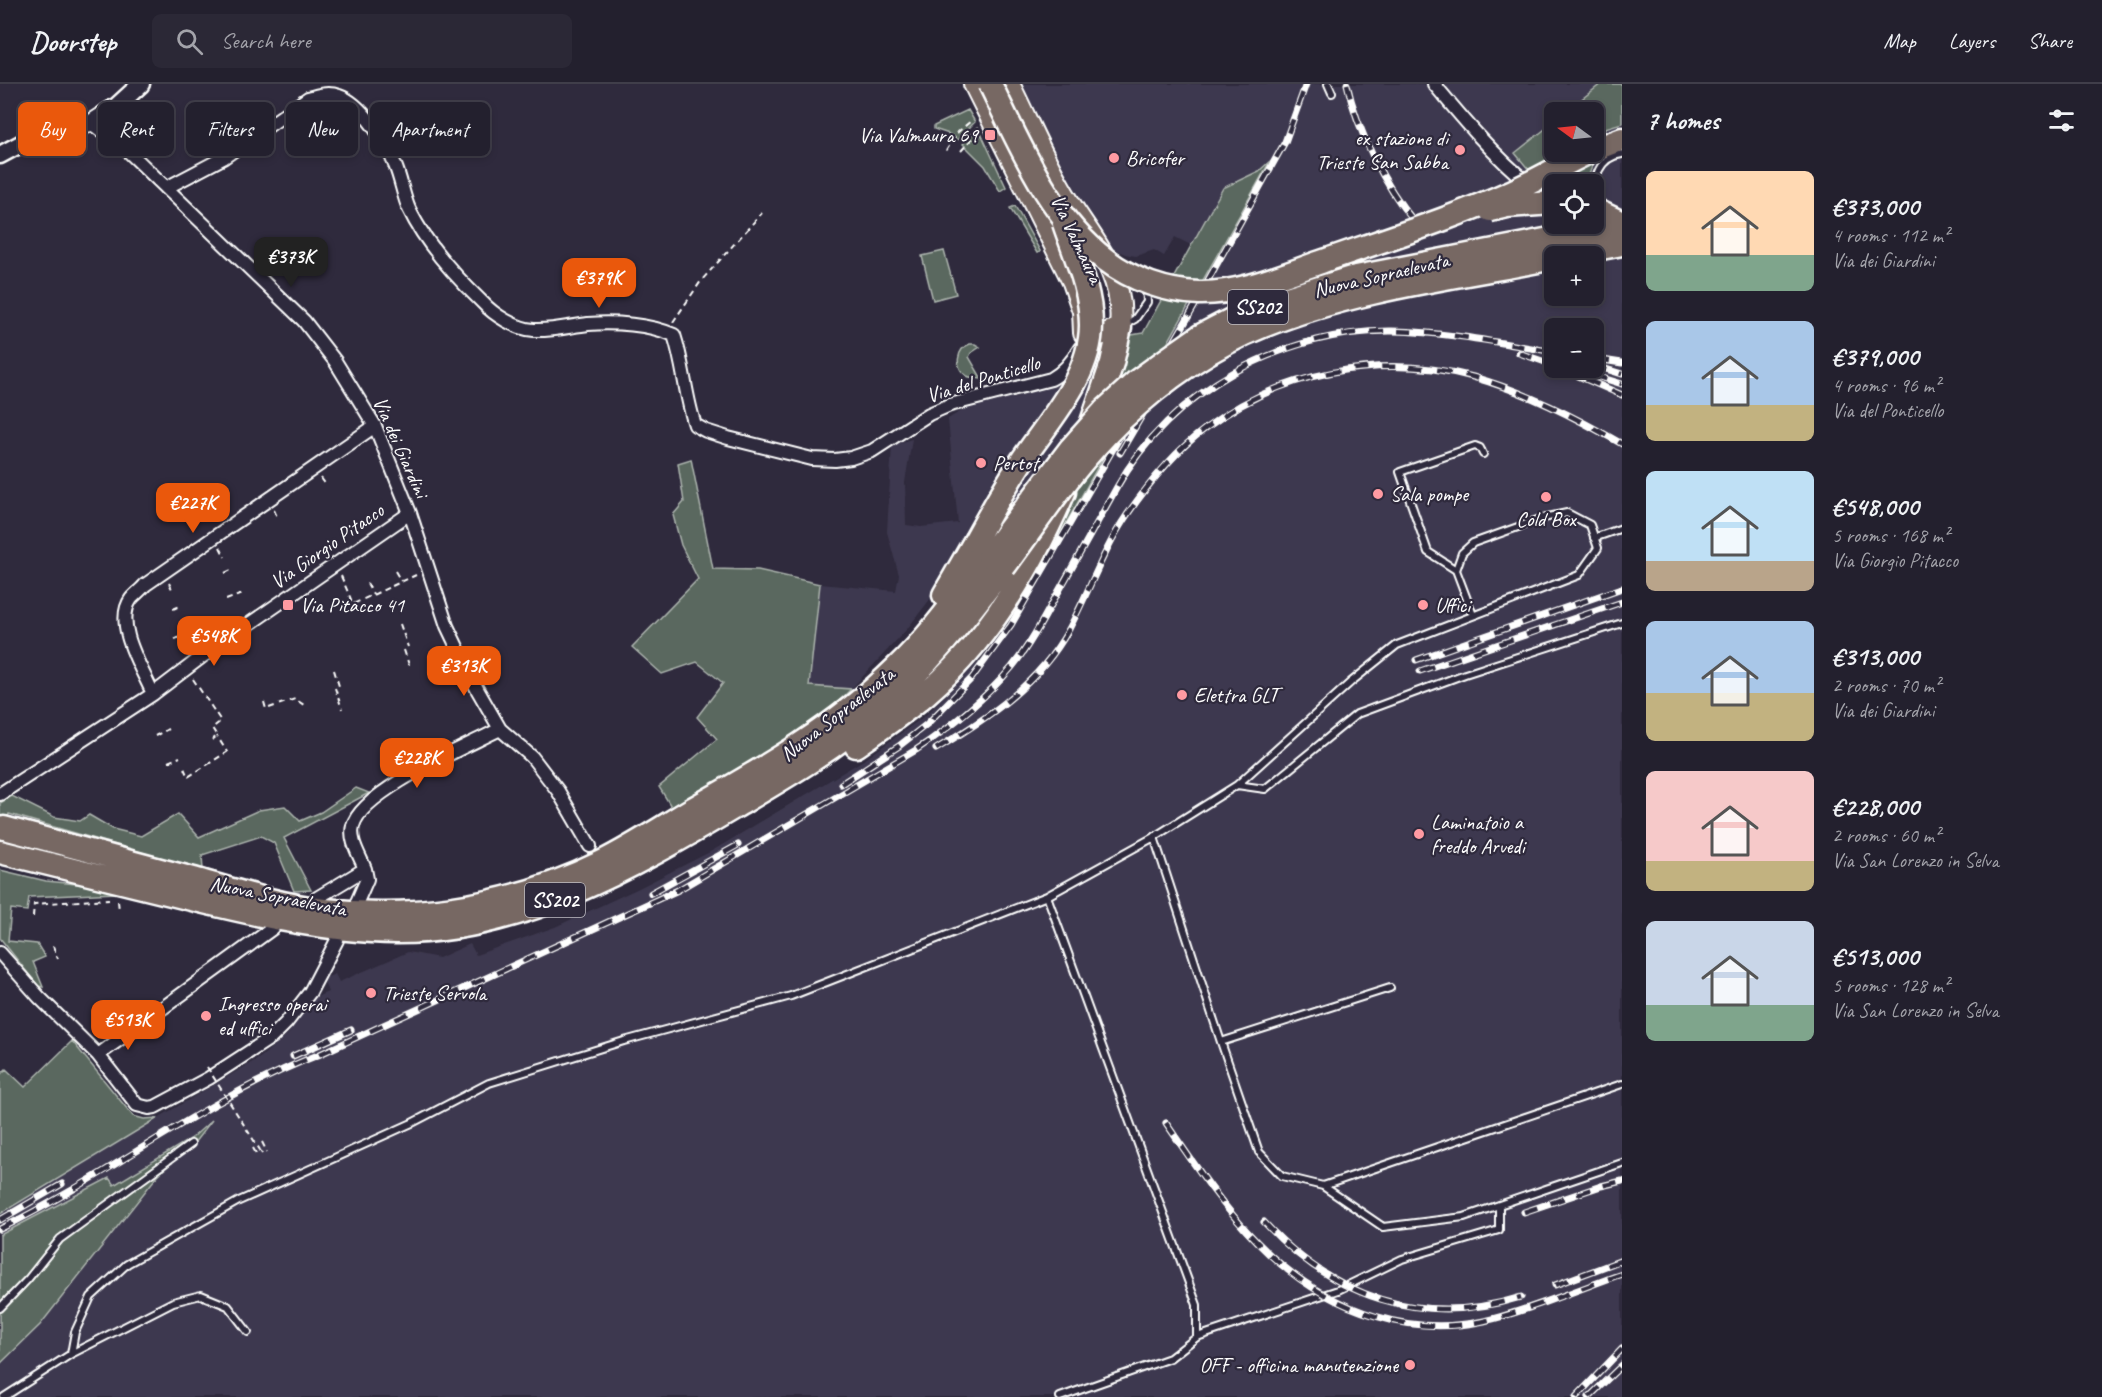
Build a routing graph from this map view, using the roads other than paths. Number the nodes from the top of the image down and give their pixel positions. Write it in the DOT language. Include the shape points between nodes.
graph roads {
  1 [pos="141,84"];
  2 [pos="998,84"];
  3 [pos="1009,84"];
  4 [pos="1329,84"];
  5 [pos="1434,84"];
  6 [pos="980,85"];
  7 [pos="1332,93"];
  8 [pos="91,123"];
  9 [pos="1622,139"];
  10 [pos="1604,146"];
  11 [pos="1622,154"];
  12 [pos="0,155"];
  13 [pos="1570,162"];
  14 [pos="1597,174"];
  15 [pos="166,188"];
  16 [pos="1544,196"];
  17 [pos="1544,204"];
  18 [pos="1060,213"];
  19 [pos="1604,215"];
  20 [pos="1439,221"];
  21 [pos="1622,224"];
  22 [pos="1604,226"];
  23 [pos="1595,234"];
  24 [pos="1611,243"];
  25 [pos="1105,255"];
  26 [pos="1622,257"];
  27 [pos="1544,260"];
  28 [pos="1120,327"];
  29 [pos="1084,333"];
  30 [pos="375,426"];
  31 [pos="1483,454"];
  32 [pos="410,513"];
  33 [pos="1622,528"];
  34 [pos="1594,538"];
  35 [pos="989,555"];
  36 [pos="1456,570"];
  37 [pos="1473,615"];
  38 [pos="1622,623"];
  39 [pos="153,694"];
  40 [pos="501,729"];
  41 [pos="1237,785"];
  42 [pos="0,794"];
  43 [pos="4,828"];
  44 [pos="683,837"];
  45 [pos="1154,837"];
  46 [pos="590,846"];
  47 [pos="0,852"];
  48 [pos="365,869"];
  49 [pos="1047,896"];
  50 [pos="317,898"];
  51 [pos="357,902"];
  52 [pos="273,928"];
  53 [pos="337,940"];
  54 [pos="0,952"];
  55 [pos="1390,988"];
  56 [pos="1221,1042"];
  57 [pos="98,1054"];
  58 [pos="1622,1084"];
  59 [pos="191,1144"];
  60 [pos="1622,1163"];
  61 [pos="1323,1186"];
  62 [pos="1499,1205"];
  63 [pos="0,1308"];
  64 [pos="248,1332"];
  65 [pos="1197,1337"];
  66 [pos="71,1354"];
  67 [pos="4,1397"];
  68 [pos="1060,1397"];
  1 -- 8 [label="main road"];
  2 -- 6 [label="street" via="988,89"];
  3 -- 25 [label="main road, Via Valmaura" via="1060,187"];
  4 -- 7 [label="lane"];
  5 -- 16 [label="street" via="1459,115"];
  6 -- 18 [label="highway, bridge"];
  6 -- 29 [label="main road, Via Valmaura" via="1073,282 1083,311"];
  8 -- 12 [label="main road" via="26,141"];
  8 -- 15 [label="street, Via dei Giardini"];
  9 -- 10 [label="highway"];
  11 -- 14 [label="lane" via="1606,160"];
  13 -- 20 [label="highway, bridge" via="1513,191"];
  15 -- 29 [label="street, Via del Ponticello" via="223,158 308,98 340,96 359,110 386,145 421,229 460,278 497,315 533,330 607,323 674,335 695,425 717,435 812,459 851,458 872,451 950,405 1051,379 1071,363"];
  15 -- 30 [label="street, Via dei Giardini" via="304,321 335,361"];
  17 -- 20 [label="highway, bridge" via="1507,206"];
  18 -- 20 [label="highway, bridge" via="1074,231 1126,273 1150,284 1200,293 1266,281"];
  18 -- 35 [label="highway, bridge" via="1087,290 1090,340 1072,388 1004,488"];
  19 -- 21 [label="highway, bridge"];
  21 -- 35 [label="highway, Nuova Sopraelevata / SS202, bridge" via="1351,278 1252,309 1200,336 1137,381 1104,411"];
  22 -- 24 [label="lane"];
  23 -- 24 [label="street"];
  24 -- 26 [label="street"];
  25 -- 28 [label="main road, Via Valmaura" via="1120,298"];
  25 -- 28 [label="lane" via="1136,270 1146,289 1144,309"];
  27 -- 35 [label="highway, Nuova Sopraelevata / SS202, bridge" via="1355,296 1261,327 1209,353 1145,399"];
  28 -- 29 [label="main road" via="1103,335"];
  28 -- 44 [label="highway" via="1092,423 1053,518 1021,577 962,658 927,693 841,756 737,814"];
  30 -- 32 [label="street, Via dei Giardini"];
  30 -- 39 [label="street" via="145,585 130,601 127,635"];
  31 -- 36 [label="lane" via="1475,446 1400,472 1428,552"];
  32 -- 39 [label="street, Via Giorgio Pitacco"];
  32 -- 40 [label="street, Via dei Giardini" via="456,647"];
  33 -- 34 [label="lane"];
  34 -- 36 [label="lane" via="1590,525 1567,513 1543,518 1473,543 1462,553"];
  34 -- 37 [label="lane" via="1598,548 1579,575"];
  35 -- 43 [label="highway, Nuova Sopraelevata / SS202" via="945,594 824,729 602,862 519,895 454,909 376,913 322,909 259,897"];
  35 -- 44 [label="highway, Nuova Sopraelevata / SS202" via="941,647 908,683 842,740"];
  36 -- 37 [label="lane"];
  37 -- 41 [label="lane" via="1397,645"];
  38 -- 41 [label="lane" via="1357,714 1265,789"];
  39 -- 42 [label="street, Via Giorgio Pitacco"];
  40 -- 46 [label="street, Via dei Giardini" via="532,757 558,791"];
  40 -- 48 [label="street" via="388,787 369,801 352,826 353,840"];
  41 -- 45 [label="lane"];
  44 -- 47 [label="highway, Nuova Sopraelevata / SS202" via="590,885 507,917 459,927 397,932 314,926"];
  45 -- 49 [label="lane"];
  45 -- 56 [label="lane"];
  48 -- 50 [label="street"];
  48 -- 51 [label="street" via="367,879"];
  49 -- 65 [label="lane" via="1197,1305"];
  49 -- 66 [label="lane" via="791,996 489,1083 412,1123 239,1200 127,1264 91,1297"];
  52 -- 57 [label="street"];
  53 -- 57 [label="street" via="310,992 272,1037 155,1107 137,1105"];
  54 -- 57 [label="street"];
  55 -- 56 [label="lane"];
  56 -- 61 [label="lane" via="1259,1152 1282,1176"];
  58 -- 61 [label="lane"];
  59 -- 63 [label="lane" via="60,1239"];
  60 -- 62 [label="lane"];
  61 -- 62 [label="lane" via="1383,1227 1464,1217"];
  62 -- 65 [label="lane" via="1499,1230 1402,1259 1338,1290"];
  64 -- 66 [label="lane" via="228,1306 201,1295 173,1302"];
  65 -- 68 [label="lane" via="1170,1358"];
  66 -- 67 [label="lane"];
}
